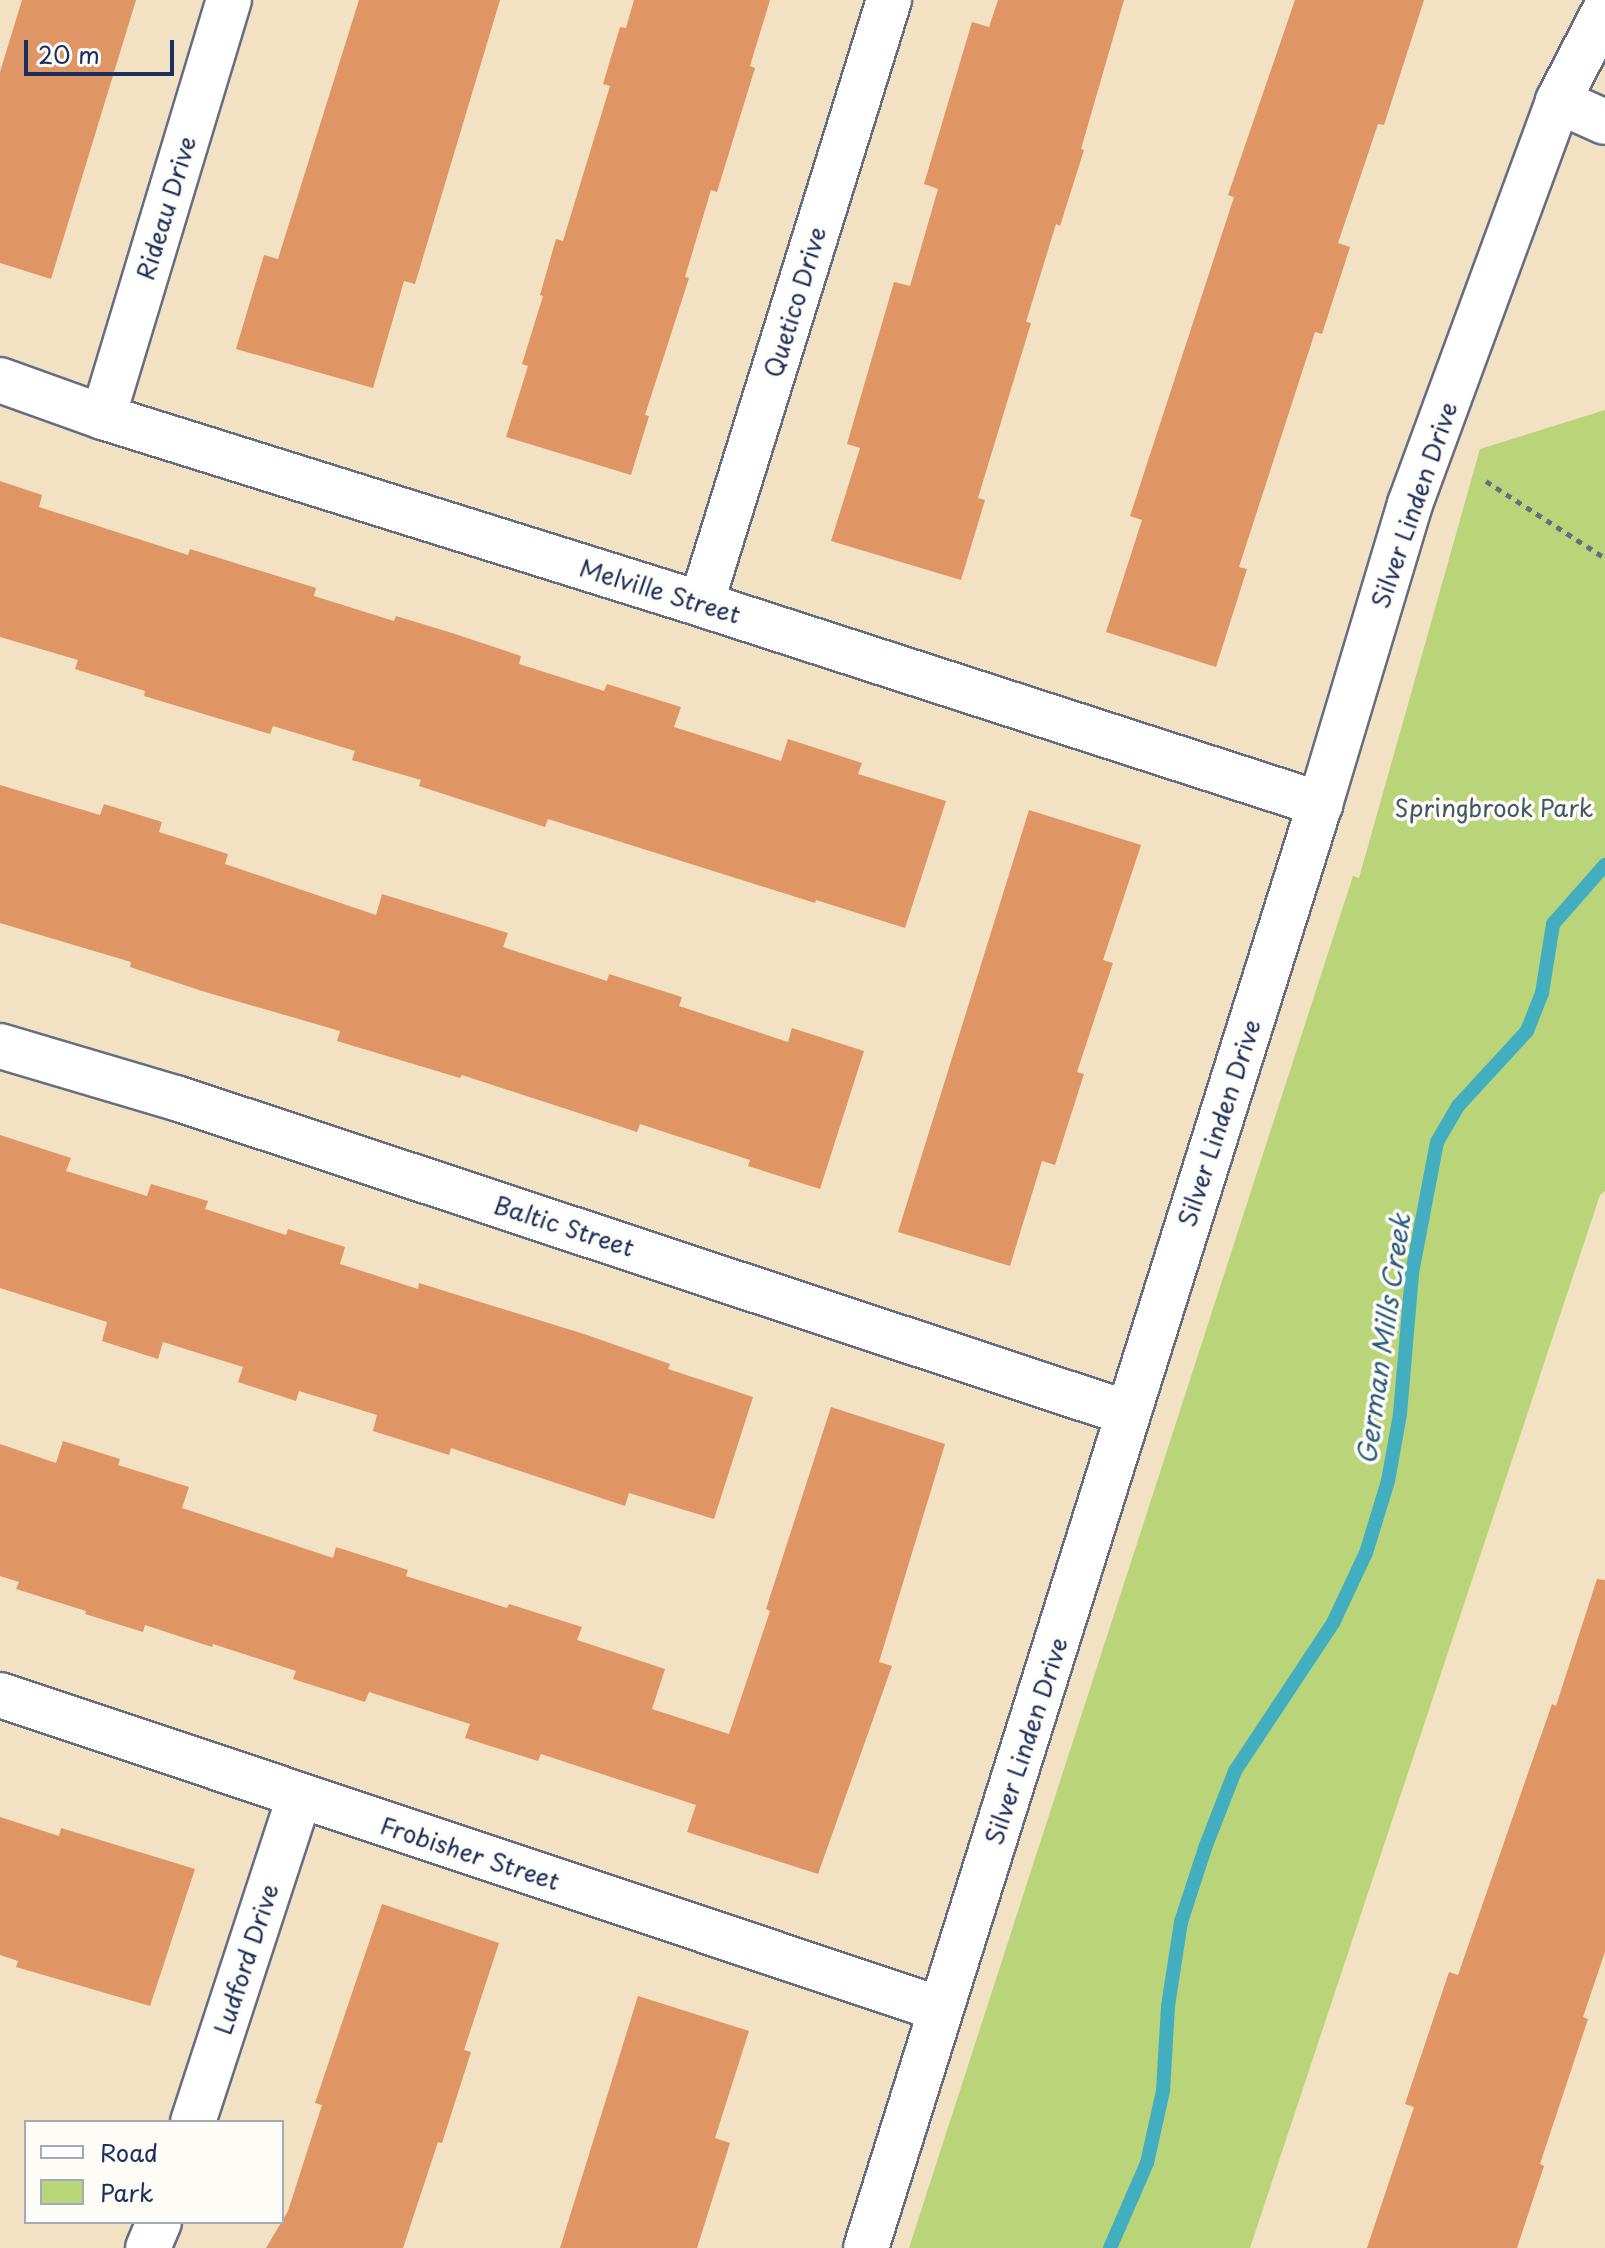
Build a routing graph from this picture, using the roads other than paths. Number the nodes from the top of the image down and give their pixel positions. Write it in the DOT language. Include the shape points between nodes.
graph roads {
  1 [pos="229,0"];
  2 [pos="889,0"];
  3 [pos="1605,10"];
  4 [pos="1558,101"];
  5 [pos="1605,122"];
  6 [pos="0,380"];
  7 [pos="103,417"];
  8 [pos="701,604"];
  9 [pos="1320,804"];
  10 [pos="0,1046"];
  11 [pos="1127,1413"];
  12 [pos="0,1695"];
  13 [pos="299,1797"];
  14 [pos="940,2009"];
  15 [pos="194,2120"];
  16 [pos="158,2224"];
  17 [pos="148,2248"];
  18 [pos="866,2248"];
  1 -- 7 [label="street, Rideau Drive"];
  2 -- 8 [label="street, Quetico Drive"];
  3 -- 4 [label="street, Silver Linden Drive"];
  4 -- 5 [label="street"];
  4 -- 9 [label="street, Silver Linden Drive" via="1410,504"];
  6 -- 7 [label="street, Melville Street"];
  7 -- 8 [label="street, Melville Street"];
  8 -- 9 [label="street, Melville Street"];
  9 -- 11 [label="street, Silver Linden Drive"];
  10 -- 11 [label="street, Baltic Street" via="176,1098"];
  11 -- 14 [label="street, Silver Linden Drive"];
  12 -- 13 [label="street, Frobisher Street"];
  13 -- 14 [label="street, Frobisher Street"];
  13 -- 15 [label="street, Ludford Drive"];
  14 -- 18 [label="street, Silver Linden Drive"];
  16 -- 17 [label="street"];
}
